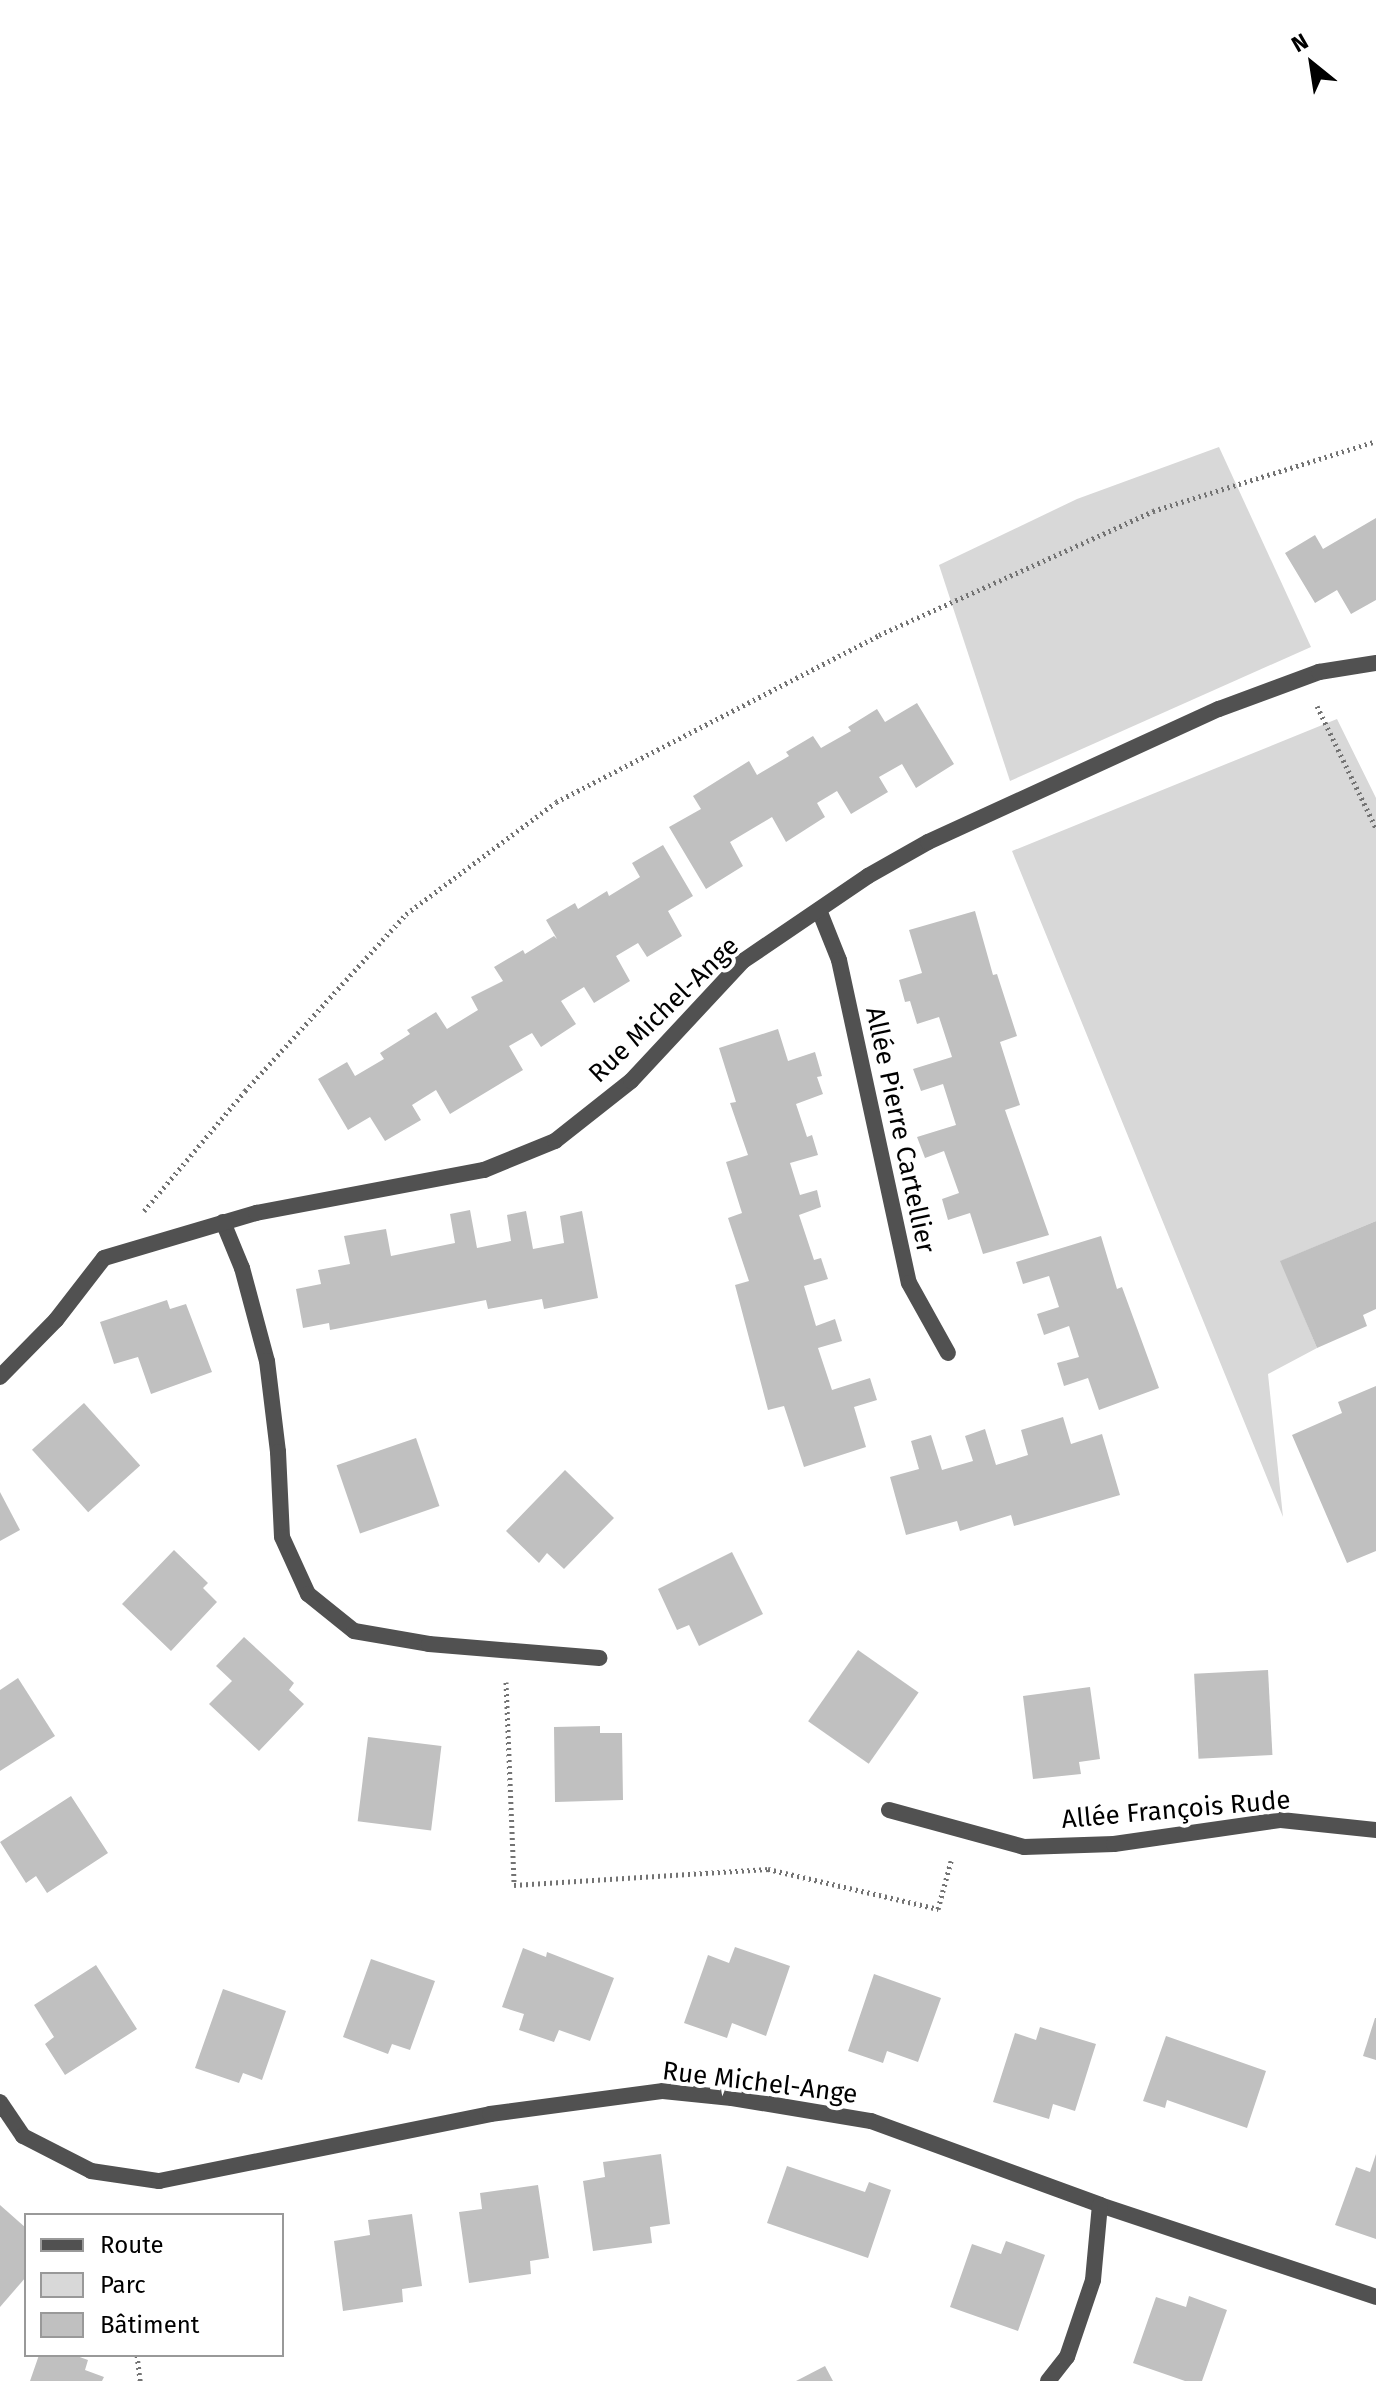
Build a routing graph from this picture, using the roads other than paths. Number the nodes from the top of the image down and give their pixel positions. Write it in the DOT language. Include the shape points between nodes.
graph roads {
  1 [pos="1376,663"];
  2 [pos="819,910"];
  3 [pos="223,1222"];
  4 [pos="948,1353"];
  5 [pos="0,1377"];
  6 [pos="599,1658"];
  7 [pos="889,1810"];
  8 [pos="1376,1830"];
  9 [pos="0,2102"];
  10 [pos="1100,2205"];
  11 [pos="1376,2297"];
  12 [pos="1048,2381"];
  1 -- 2 [label="street, Rue Michel-Ange" via="1302,678 1219,709 928,842"];
  2 -- 3 [label="street, Rue Michel-Ange" via="743,961 631,1081 555,1141 484,1170"];
  2 -- 4 [label="street, Allée Pierre Cartellier" via="839,960 909,1283"];
  3 -- 5 [label="street, Rue Michel-Ange" via="104,1258 56,1320"];
  3 -- 6 [label="street" via="242,1268 267,1361 282,1537 308,1594 354,1631 429,1644"];
  7 -- 8 [label="street, Allée François Rude" via="1024,1847 1114,1844 1281,1820"];
  9 -- 10 [label="street, Rue Michel-Ange" via="23,2136 91,2171 159,2181 490,2114 663,2091 871,2121"];
  10 -- 11 [label="street, Rue Michel-Ange"];
  10 -- 12 [label="street" via="1093,2280 1067,2357"];
}
